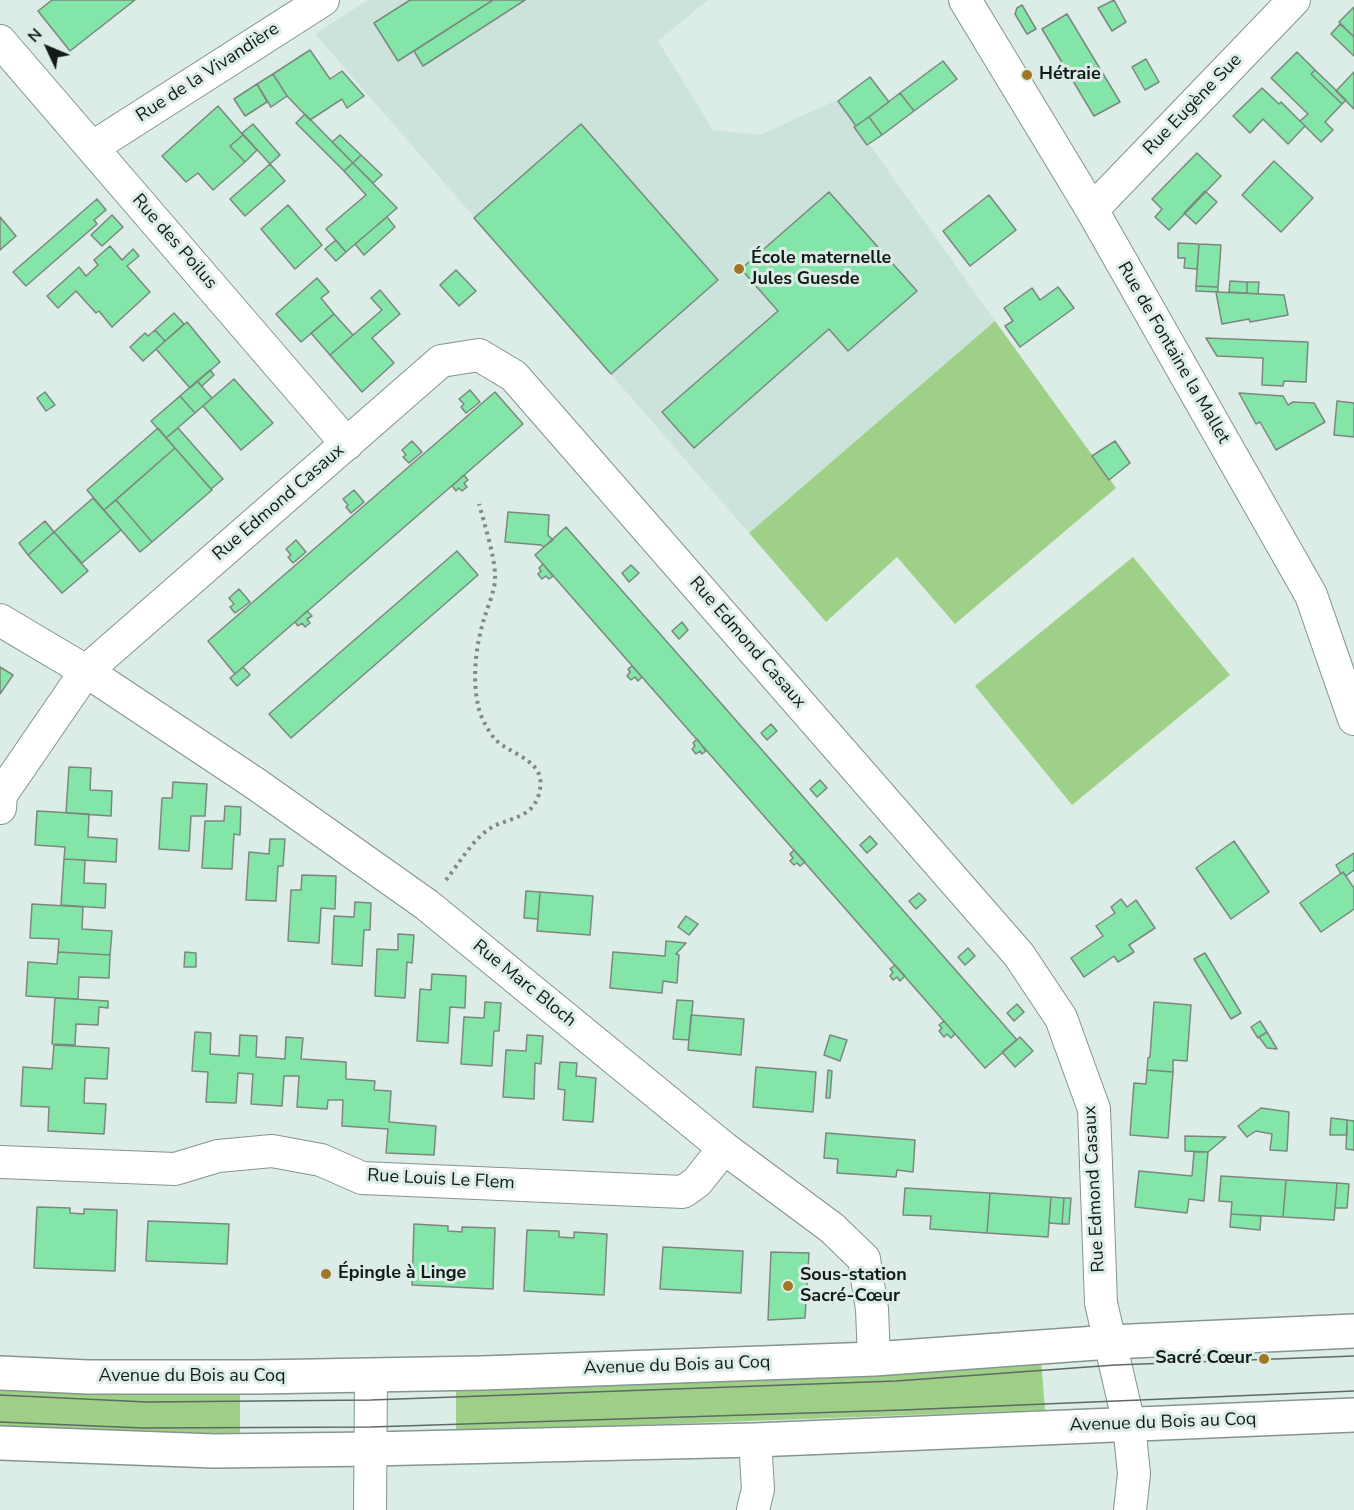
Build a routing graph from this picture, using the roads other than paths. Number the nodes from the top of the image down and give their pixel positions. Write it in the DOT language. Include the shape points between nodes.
graph roads {
  1 [pos="322,0"];
  2 [pos="1294,0"];
  3 [pos="974,4"];
  4 [pos="0,41"];
  5 [pos="93,147"];
  6 [pos="1092,210"];
  7 [pos="347,444"];
  8 [pos="0,620"];
  9 [pos="86,671"];
  10 [pos="1354,719"];
  11 [pos="0,808"];
  12 [pos="724,1148"];
  13 [pos="0,1162"];
  14 [pos="1354,1330"];
  15 [pos="1110,1342"];
  16 [pos="874,1359"];
  17 [pos="0,1373"];
  18 [pos="371,1376"];
  19 [pos="1354,1415"];
  20 [pos="1129,1424"];
  21 [pos="755,1440"];
  22 [pos="0,1443"];
  23 [pos="371,1449"];
  24 [pos="370,1510"];
  25 [pos="753,1510"];
  26 [pos="1130,1510"];
  1 -- 5 [label="street, Rue de la Vivandière"];
  2 -- 6 [label="street, Rue Eugène Sue"];
  3 -- 6 [label="street, Rue de Fontaine la Mallet"];
  4 -- 5 [label="street, Rue des Poilus"];
  5 -- 7 [label="street, Rue des Poilus"];
  6 -- 10 [label="street, Rue de Fontaine la Mallet" via="1311,595"];
  7 -- 9 [label="street, Rue Edmond Casaux"];
  7 -- 15 [label="street, Rue Edmond Casaux" via="441,361 479,355 514,376 1018,955 1060,1018 1094,1109 1101,1303"];
  8 -- 9 [label="street, Rue Marc Bloch"];
  9 -- 11 [label="street, Rue Edmond Casaux" via="1,795"];
  9 -- 12 [label="street, Rue Marc Bloch" via="256,784 427,905"];
  12 -- 13 [label="street, Rue Louis Le Flem" via="697,1182 683,1192 362,1178 321,1160 272,1150 218,1156 175,1169"];
  12 -- 16 [label="street, Rue Marc Bloch" via="832,1228 864,1258"];
  14 -- 15 [label="main road, Avenue du Bois au Coq"];
  15 -- 16 [label="main road, Avenue du Bois au Coq"];
  15 -- 20 [label="street, Rue Edmond Casaux"];
  16 -- 18 [label="main road, Avenue du Bois au Coq"];
  17 -- 18 [label="main road, Avenue du Bois au Coq" via="99,1377"];
  18 -- 23 [label="street"];
  19 -- 20 [label="main road, Avenue du Bois au Coq"];
  20 -- 21 [label="main road, Avenue du Bois au Coq"];
  20 -- 26 [label="street, Rue Edmond Casaux" via="1134,1474"];
  21 -- 23 [label="main road, Avenue du Bois au Coq"];
  21 -- 25 [label="street" via="758,1489"];
  22 -- 23 [label="main road, Avenue du Bois au Coq" via="214,1451"];
  23 -- 24 [label="street"];
}
